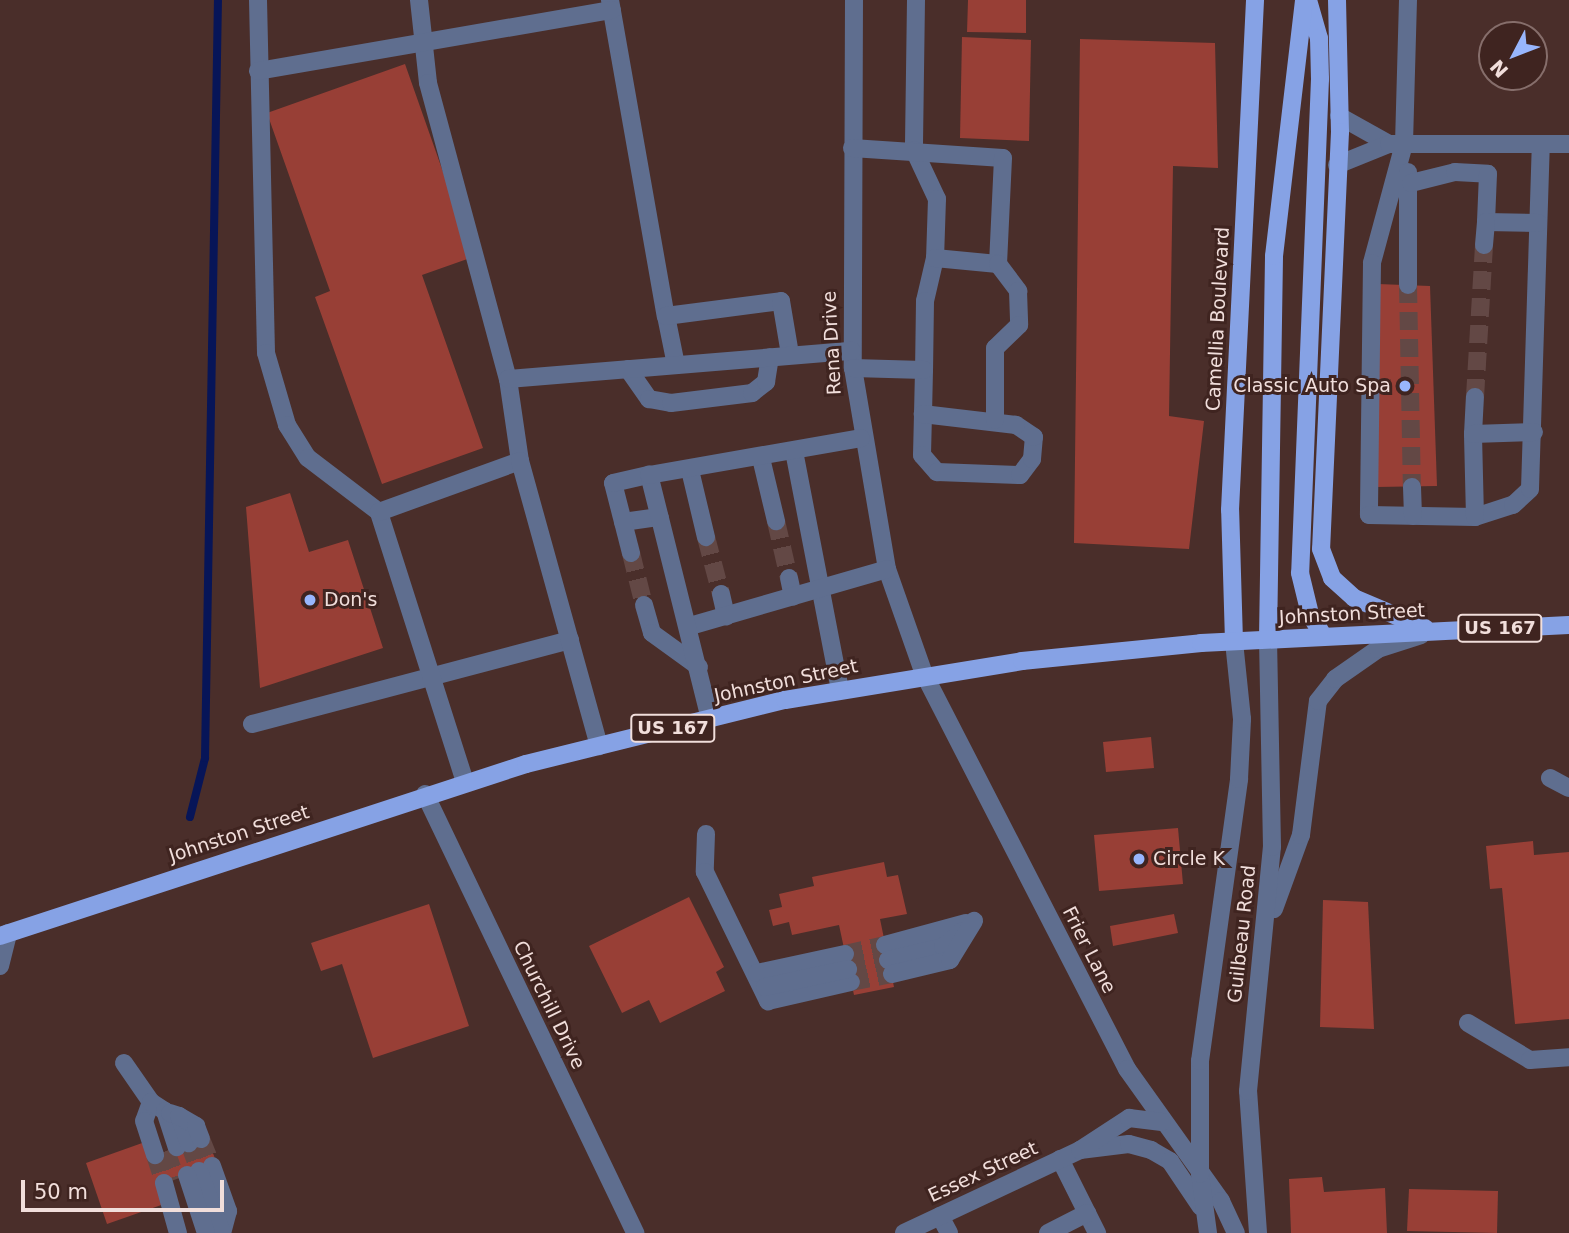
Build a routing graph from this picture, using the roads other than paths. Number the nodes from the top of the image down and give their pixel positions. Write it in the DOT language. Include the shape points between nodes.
graph roads {
  1 [pos="258,0"];
  2 [pos="419,0"];
  3 [pos="854,0"];
  4 [pos="916,0"];
  5 [pos="1255,0"];
  6 [pos="1306,0"];
  7 [pos="1337,0"];
  8 [pos="1408,0"];
  9 [pos="611,5"];
  10 [pos="424,44"];
  11 [pos="258,71"];
  12 [pos="1339,116"];
  13 [pos="1541,144"];
  14 [pos="1569,144"];
  15 [pos="852,148"];
  16 [pos="1399,148"];
  17 [pos="914,149"];
  18 [pos="1337,165"];
  19 [pos="1411,183"];
  20 [pos="1486,222"];
  21 [pos="1538,223"];
  22 [pos="1484,245"];
  23 [pos="935,258"];
  24 [pos="998,264"];
  25 [pos="1408,285"];
  26 [pos="666,316"];
  27 [pos="790,354"];
  28 [pos="770,357"];
  29 [pos="852,360"];
  30 [pos="676,365"];
  31 [pos="628,369"];
  32 [pos="924,370"];
  33 [pos="508,379"];
  34 [pos="1475,397"];
  35 [pos="923,414"];
  36 [pos="995,420"];
  37 [pos="1534,432"];
  38 [pos="1473,434"];
  39 [pos="861,438"];
  40 [pos="794,451"];
  41 [pos="761,458"];
  42 [pos="520,461"];
  43 [pos="690,470"];
  44 [pos="649,475"];
  45 [pos="1412,487"];
  46 [pos="379,512"];
  47 [pos="1413,516"];
  48 [pos="660,517"];
  49 [pos="1475,517"];
  50 [pos="776,521"];
  51 [pos="623,522"];
  52 [pos="706,537"];
  53 [pos="631,553"];
  54 [pos="887,569"];
  55 [pos="789,578"];
  56 [pos="822,589"];
  57 [pos="722,594"];
  58 [pos="793,597"];
  59 [pos="644,605"];
  60 [pos="726,616"];
  61 [pos="1569,625"];
  62 [pos="690,626"];
  63 [pos="1431,631"];
  64 [pos="1323,636"];
  65 [pos="1268,639"];
  66 [pos="570,640"];
  67 [pos="1234,641"];
  68 [pos="699,667"];
  69 [pos="924,674"];
  70 [pos="432,679"];
  71 [pos="840,690"];
  72 [pos="710,719"];
  73 [pos="252,724"];
  74 [pos="599,746"];
  75 [pos="1550,778"];
  76 [pos="465,782"];
  77 [pos="1569,788"];
  78 [pos="425,794"];
  79 [pos="706,834"];
  80 [pos="1268,926"];
  81 [pos="4,934"];
  82 [pos="943,946"];
  83 [pos="0,967"];
  84 [pos="761,980"];
  85 [pos="1468,1023"];
  86 [pos="1569,1057"];
  87 [pos="124,1063"];
  88 [pos="165,1110"];
  89 [pos="1162,1122"];
  90 [pos="1080,1150"];
  91 [pos="1060,1160"];
  92 [pos="1199,1174"];
  93 [pos="187,1175"];
  94 [pos="1087,1213"];
  95 [pos="1205,1213"];
  96 [pos="940,1216"];
  97 [pos="178,1233"];
  98 [pos="194,1233"];
  99 [pos="206,1233"];
  100 [pos="222,1233"];
  101 [pos="635,1233"];
  102 [pos="904,1233"];
  103 [pos="949,1233"];
  104 [pos="1048,1233"];
  105 [pos="1097,1233"];
  106 [pos="1208,1233"];
  107 [pos="1236,1233"];
  108 [pos="1258,1233"];
  1 -- 11 [label="street"];
  2 -- 10 [label="street"];
  3 -- 15 [label="street, Rena Drive"];
  4 -- 17 [label="street"];
  5 -- 67 [label="main road, Camellia Boulevard" via="1230,510"];
  6 -- 64 [label="main road" via="1320,38 1320,79 1300,573 1310,614"];
  6 -- 65 [label="main road" via="1274,256"];
  7 -- 12 [label="main road"];
  8 -- 16 [label="street"];
  9 -- 10 [label="street"];
  9 -- 26 [label="street"];
  10 -- 11 [label="street"];
  10 -- 33 [label="street" via="428,83"];
  11 -- 46 [label="street" via="266,353 287,425 308,458"];
  12 -- 16 [label="street"];
  12 -- 18 [label="main road"];
  13 -- 14 [label="street"];
  13 -- 16 [label="street"];
  13 -- 21 [label="street"];
  15 -- 17 [label="street"];
  15 -- 29 [label="street, Rena Drive"];
  16 -- 18 [label="street"];
  16 -- 19 [label="street"];
  16 -- 47 [label="street" via="1372,262 1369,515"];
  17 -- 23 [label="street" via="937,199"];
  17 -- 24 [label="street" via="1003,158"];
  18 -- 63 [label="main road" via="1321,549 1332,578 1354,598"];
  19 -- 20 [label="street" via="1455,172 1488,174"];
  19 -- 25 [label="street"];
  20 -- 21 [label="street"];
  20 -- 22 [label="street"];
  21 -- 37 [label="street"];
  23 -- 24 [label="street"];
  23 -- 32 [label="street" via="925,301"];
  24 -- 36 [label="street" via="1018,291 1019,326 995,348"];
  26 -- 27 [label="street" via="781,301"];
  26 -- 30 [label="street"];
  27 -- 28 [label="street"];
  27 -- 29 [label="street"];
  28 -- 30 [label="street"];
  28 -- 31 [label="street" via="766,382 752,393 671,403 649,399"];
  29 -- 32 [label="street"];
  29 -- 39 [label="street, Rena Drive"];
  30 -- 31 [label="street"];
  31 -- 33 [label="street"];
  32 -- 35 [label="street"];
  33 -- 42 [label="street"];
  34 -- 38 [label="street"];
  35 -- 36 [label="street"];
  35 -- 36 [label="street" via="922,456 937,472 1020,475 1032,458 1034,437"];
  37 -- 38 [label="street"];
  37 -- 49 [label="street" via="1530,489 1513,505"];
  38 -- 49 [label="street"];
  39 -- 40 [label="street"];
  39 -- 54 [label="street, Rena Drive"];
  40 -- 41 [label="street"];
  40 -- 56 [label="street"];
  41 -- 43 [label="street"];
  41 -- 50 [label="street"];
  42 -- 46 [label="street"];
  42 -- 66 [label="street"];
  43 -- 44 [label="street"];
  43 -- 52 [label="street"];
  44 -- 48 [label="street"];
  44 -- 51 [label="street" via="613,483"];
  45 -- 47 [label="street"];
  46 -- 70 [label="street"];
  47 -- 49 [label="street"];
  48 -- 51 [label="street"];
  48 -- 62 [label="street"];
  51 -- 53 [label="street"];
  54 -- 56 [label="street"];
  54 -- 69 [label="street, Rena Drive"];
  55 -- 58 [label="street"];
  56 -- 58 [label="street"];
  56 -- 71 [label="street"];
  57 -- 60 [label="street"];
  58 -- 60 [label="street"];
  59 -- 68 [label="street" via="652,633"];
  60 -- 62 [label="street"];
  61 -- 63 [label="main road, Johnston Street / US 167"];
  62 -- 68 [label="street"];
  63 -- 64 [label="main road, Johnston Street / US 167"];
  63 -- 80 [label="street" via="1378,649 1335,679 1318,701 1301,835"];
  64 -- 65 [label="main road, Johnston Street / US 167"];
  65 -- 67 [label="main road, Johnston Street / US 167"];
  65 -- 80 [label="street, Guilbeau Road"];
  66 -- 70 [label="street"];
  66 -- 74 [label="street"];
  67 -- 69 [label="main road, Johnston Street / US 167"];
  67 -- 92 [label="street, Guilbeau Road" via="1242,719 1239,779 1204,1020"];
  68 -- 72 [label="street"];
  69 -- 71 [label="main road, Johnston Street / US 167"];
  69 -- 89 [label="street, Frier Lane" via="1126,1069"];
  70 -- 73 [label="street"];
  70 -- 76 [label="street"];
  71 -- 72 [label="main road, Johnston Street / US 167"];
  72 -- 74 [label="main road, Johnston Street / US 167"];
  74 -- 76 [label="main road, Johnston Street / US 167"];
  75 -- 77 [label="street"];
  76 -- 78 [label="main road, Johnston Street / US 167"];
  78 -- 81 [label="main road, Johnston Street / US 167"];
  78 -- 101 [label="street, Churchill Drive"];
  79 -- 84 [label="street" via="705,872"];
  80 -- 108 [label="street, Guilbeau Road" via="1250,1039"];
  81 -- 83 [label="street"];
  82 -- 82 [label="street" via="974,921"];
  82 -- 82 [label="street" via="888,960"];
  84 -- 84 [label="street" via="848,968 768,1001"];
  85 -- 86 [label="street" via="1530,1060"];
  87 -- 88 [label="street"];
  88 -- 88 [label="street" via="197,1126 178,1147"];
  89 -- 90 [label="street, Essex Street" via="1129,1118"];
  89 -- 92 [label="street, Frier Lane"];
  90 -- 91 [label="street, Essex Street"];
  90 -- 95 [label="street, Essex Street" via="1129,1144 1151,1150 1170,1161"];
  91 -- 94 [label="street"];
  91 -- 96 [label="street, Essex Street"];
  92 -- 95 [label="street, Guilbeau Road"];
  92 -- 107 [label="street, Frier Lane"];
  93 -- 97 [label="street"];
  93 -- 98 [label="street"];
  93 -- 99 [label="street"];
  93 -- 100 [label="street"];
  94 -- 104 [label="street"];
  94 -- 105 [label="street"];
  95 -- 106 [label="street, Guilbeau Road"];
  96 -- 102 [label="street, Essex Street"];
  96 -- 103 [label="street"];
}
